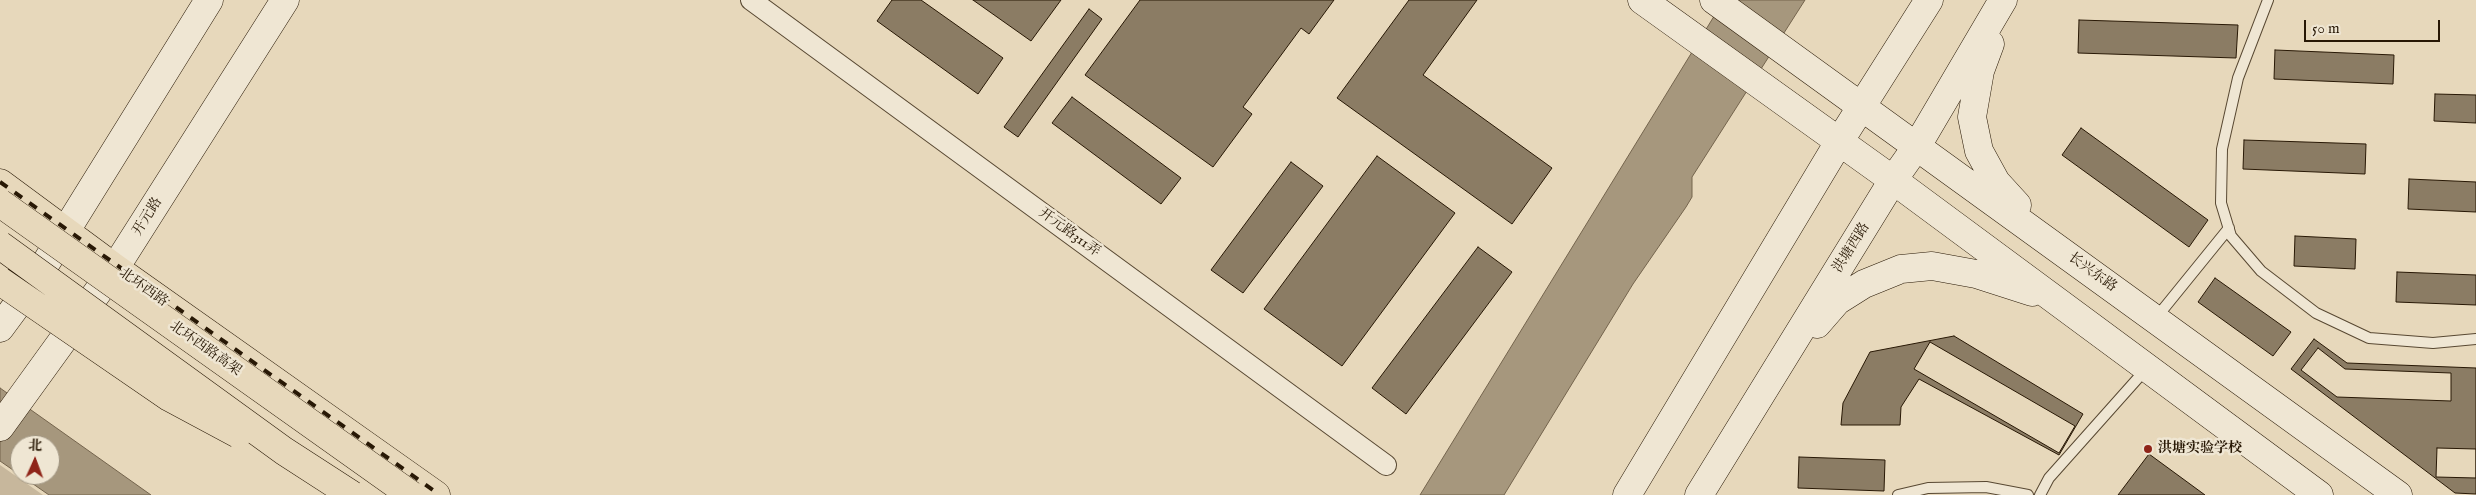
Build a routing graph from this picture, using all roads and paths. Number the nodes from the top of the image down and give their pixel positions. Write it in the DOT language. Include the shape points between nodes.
graph roads {
  1 [pos="209,0"];
  2 [pos="285,0"];
  3 [pos="751,0"];
  4 [pos="1642,0"];
  5 [pos="1929,0"];
  6 [pos="2004,0"];
  7 [pos="2268,0"];
  8 [pos="1718,2"];
  9 [pos="1862,106"];
  10 [pos="1839,142"];
  11 [pos="1917,146"];
  12 [pos="1893,180"];
  13 [pos="0,183"];
  14 [pos="0,203"];
  15 [pos="2229,228"];
  16 [pos="66,231"];
  17 [pos="2048,241"];
  18 [pos="0,245"];
  19 [pos="0,258"];
  20 [pos="115,268"];
  21 [pos="0,282"];
  22 [pos="34,282"];
  23 [pos="2052,297"];
  24 [pos="82,316"];
  25 [pos="2155,319"];
  26 [pos="0,328"];
  27 [pos="2476,339"];
  28 [pos="1777,368"];
  29 [pos="2147,368"];
  30 [pos="0,427"];
  31 [pos="284,451"];
  32 [pos="1386,465"];
  33 [pos="332,495"];
  34 [pos="352,495"];
  35 [pos="411,495"];
  36 [pos="436,495"];
  37 [pos="1627,495"];
  38 [pos="1699,495"];
  39 [pos="1898,495"];
  40 [pos="2028,495"];
  41 [pos="2040,495"];
  42 [pos="2319,495"];
  43 [pos="2398,495"];
  1 -- 16 [label="main road"];
  2 -- 20 [label="main road, 开元路"];
  3 -- 32 [label="street, 开元路311弄"];
  4 -- 10 [label="main road"];
  5 -- 9 [label="main road"];
  6 -- 11 [label="main road, 洪塘西路"];
  6 -- 17 [label="main road" via="1980,71 1972,117 1979,151 1996,182"];
  7 -- 15 [label="lane" via="2238,78 2222,149 2221,203"];
  8 -- 9 [label="main road, 长兴东路"];
  9 -- 10 [label="main road"];
  9 -- 11 [label="main road, 长兴东路"];
  10 -- 12 [label="main road"];
  10 -- 37 [label="main road"];
  11 -- 12 [label="main road, 洪塘西路"];
  11 -- 17 [label="main road, 长兴东路"];
  12 -- 23 [label="main road"];
  12 -- 28 [label="main road, 洪塘西路"];
  13 -- 16 [label="main road, 北环西路"];
  14 -- 35 [label="main road, 北环西路高架, bridge"];
  15 -- 25 [label="lane"];
  15 -- 27 [label="lane" via="2231,236 2262,271 2316,313 2370,338 2433,343"];
  16 -- 20 [label="main road, 北环西路"];
  16 -- 22 [label="main road"];
  17 -- 25 [label="main road, 长兴东路"];
  18 -- 31 [label="main road, bridge"];
  19 -- 22 [label="main road"];
  20 -- 24 [label="main road, 开元路"];
  20 -- 36 [label="main road, 北环西路"];
  21 -- 31 [label="main road, bridge" via="169,397 229,431"];
  22 -- 24 [label="main road"];
  22 -- 26 [label="main road"];
  23 -- 28 [label="main road" via="1976,274 1932,266 1901,269 1864,284 1838,301"];
  23 -- 29 [label="main road"];
  24 -- 30 [label="main road, 开元路"];
  24 -- 33 [label="main road"];
  25 -- 43 [label="main road, 长兴东路"];
  28 -- 38 [label="main road, 洪塘西路"];
  29 -- 41 [label="lane" via="2050,478"];
  29 -- 42 [label="main road"];
  31 -- 34 [label="main road, bridge"];
  39 -- 40 [label="lane" via="1928,488 1986,487"];
}
